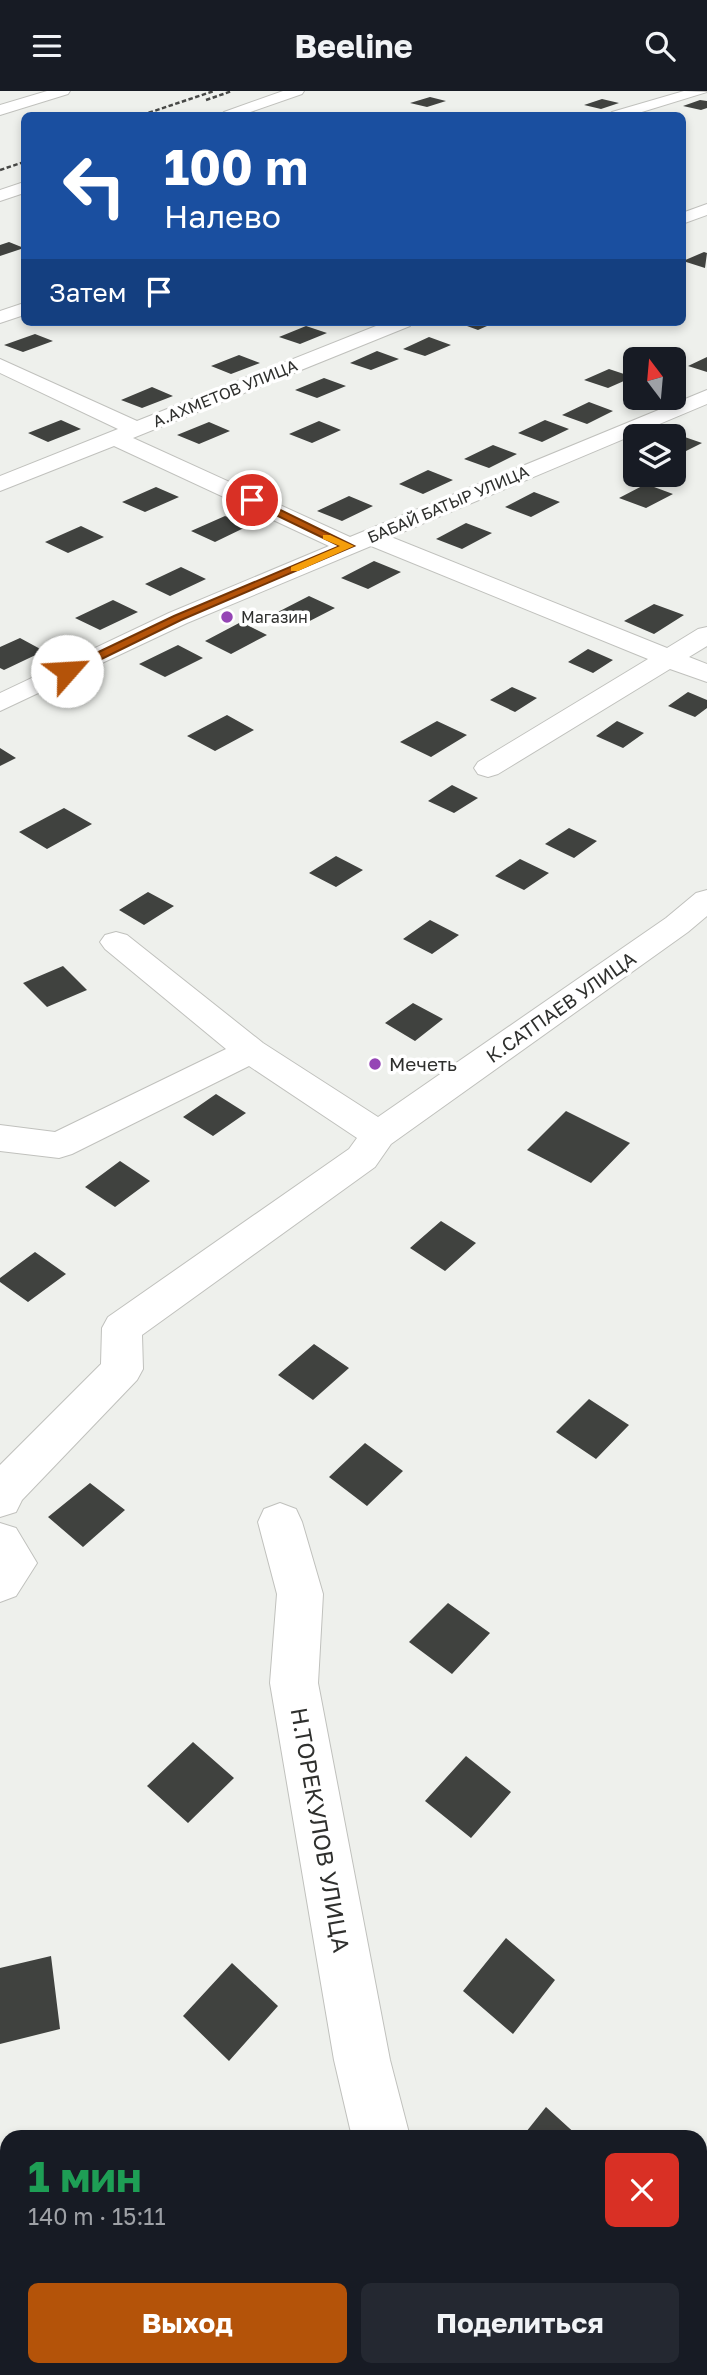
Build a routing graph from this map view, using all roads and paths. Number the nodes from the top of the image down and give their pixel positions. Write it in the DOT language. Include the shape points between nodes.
graph roads {
  1 [pos="63,91"];
  2 [pos="296,91"];
  3 [pos="700,91"];
  4 [pos="0,110"];
  5 [pos="237,112"];
  6 [pos="627,112"];
  7 [pos="21,188"];
  8 [pos="0,195"];
  9 [pos="707,209"];
  10 [pos="686,217"];
  11 [pos="21,309"];
  12 [pos="0,317"];
  13 [pos="393,326"];
  14 [pos="0,365"];
  15 [pos="707,396"];
  16 [pos="136,429"];
  17 [pos="115,438"];
  18 [pos="0,484"];
  19 [pos="359,542"];
  20 [pos="707,635"];
  21 [pos="669,657"];
  22 [pos="707,674"];
  23 [pos="0,703"];
  24 [pos="488,768"];
  25 [pos="707,900"];
  26 [pos="116,942"];
  27 [pos="251,1051"];
  28 [pos="378,1135"];
  29 [pos="0,1138"];
  30 [pos="0,1499"];
  31 [pos="279,1522"];
  32 [pos="0,1542"];
  33 [pos="0,1581"];
  34 [pos="379,2130"];
  1 -- 4 [label="street"];
  2 -- 5 [label="street"];
  3 -- 6 [label="street"];
  7 -- 8 [label="street"];
  9 -- 10 [label="street"];
  11 -- 12 [label="street"];
  13 -- 16 [label="street, А.АХМЕТОВ УЛИЦА"];
  14 -- 16 [label="street"];
  15 -- 19 [label="street, БАБАЙ БАТЫР УЛИЦА"];
  16 -- 17 [label="street, А.АХМЕТОВ УЛИЦА"];
  17 -- 18 [label="street, А.АХМЕТОВ УЛИЦА"];
  17 -- 19 [label="street"];
  19 -- 21 [label="street"];
  19 -- 23 [label="street, БАБАЙ БАТЫР УЛИЦА" via="178,618"];
  20 -- 21 [label="street"];
  21 -- 22 [label="street"];
  21 -- 24 [label="street"];
  25 -- 28 [label="street, К.САТПАЕВ УЛИЦА"];
  26 -- 27 [label="street"];
  27 -- 28 [label="street"];
  27 -- 29 [label="street" via="60,1145"];
  28 -- 30 [label="street, К.САТПАЕВ УЛИЦА" via="362,1158 122,1328 122,1369 4,1489"];
  31 -- 34 [label="street, Н.ТОРЕКУЛОВ УЛИЦА" via="300,1594 294,1683 362,2060"];
  32 -- 33 [label="street" via="14,1563"];
}
